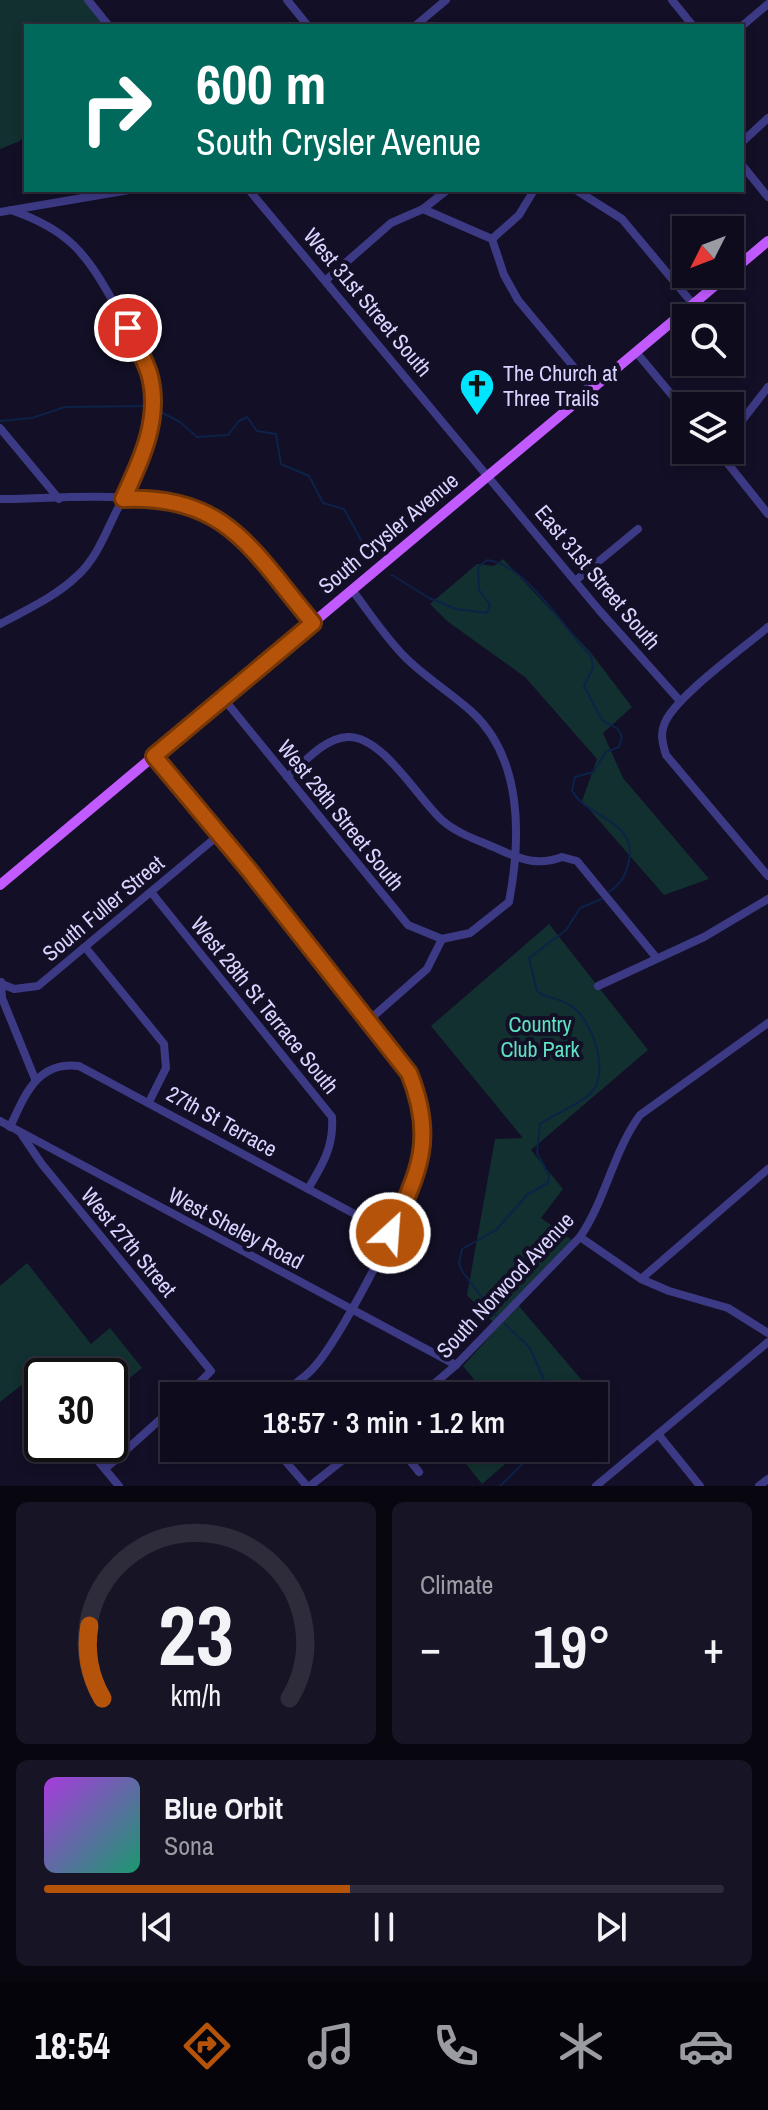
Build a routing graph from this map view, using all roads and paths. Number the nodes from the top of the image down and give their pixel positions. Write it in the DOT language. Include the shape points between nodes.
graph roads {
  1 [pos="88,0"];
  2 [pos="287,0"];
  3 [pos="446,0"];
  4 [pos="672,0"];
  5 [pos="768,4"];
  6 [pos="107,24"];
  7 [pos="306,24"];
  8 [pos="417,24"];
  9 [pos="691,24"];
  10 [pos="744,24"];
  11 [pos="768,118"];
  12 [pos="744,140"];
  13 [pos="744,167"];
  14 [pos="117,192"];
  15 [pos="251,192"];
  16 [pos="444,192"];
  17 [pos="533,192"];
  18 [pos="579,192"];
  19 [pos="768,197"];
  20 [pos="423,209"];
  21 [pos="11,210"];
  22 [pos="0,212"];
  23 [pos="492,239"];
  24 [pos="768,241"];
  25 [pos="744,261"];
  26 [pos="326,280"];
  27 [pos="712,288"];
  28 [pos="693,304"];
  29 [pos="672,322"];
  30 [pos="636,352"];
  31 [pos="768,387"];
  32 [pos="592,389"];
  33 [pos="672,395"];
  34 [pos="744,418"];
  35 [pos="0,428"];
  36 [pos="728,464"];
  37 [pos="489,475"];
  38 [pos="0,499"];
  39 [pos="59,499"];
  40 [pos="123,499"];
  41 [pos="768,514"];
  42 [pos="638,529"];
  43 [pos="575,581"];
  44 [pos="352,590"];
  45 [pos="313,623"];
  46 [pos="0,624"];
  47 [pos="768,627"];
  48 [pos="223,698"];
  49 [pos="680,701"];
  50 [pos="154,756"];
  51 [pos="287,777"];
  52 [pos="220,834"];
  53 [pos="513,856"];
  54 [pos="768,876"];
  55 [pos="0,885"];
  56 [pos="151,892"];
  57 [pos="768,899"];
  58 [pos="442,939"];
  59 [pos="85,947"];
  60 [pos="655,956"];
  61 [pos="1,983"];
  62 [pos="598,986"];
  63 [pos="368,1021"];
  64 [pos="768,1023"];
  65 [pos="35,1079"];
  66 [pos="149,1102"];
  67 [pos="0,1121"];
  68 [pos="10,1127"];
  69 [pos="20,1132"];
  70 [pos="768,1169"];
  71 [pos="308,1189"];
  72 [pos="390,1233"];
  73 [pos="580,1237"];
  74 [pos="641,1279"];
  75 [pos="352,1310"];
  76 [pos="768,1333"];
  77 [pos="768,1342"];
  78 [pos="456,1365"];
  79 [pos="202,1382"];
  80 [pos="296,1382"];
  81 [pos="436,1382"];
  82 [pos="160,1420"];
  83 [pos="658,1434"];
  84 [pos="99,1462"];
  85 [pos="287,1462"];
  86 [pos="340,1462"];
  87 [pos="411,1462"];
  88 [pos="105,1469"];
  89 [pos="419,1472"];
  90 [pos="768,1479"];
  91 [pos="119,1486"];
  92 [pos="308,1486"];
  93 [pos="596,1486"];
  94 [pos="700,1486"];
  95 [pos="759,1486"];
  1 -- 6 [label="street"];
  2 -- 7 [label="street"];
  3 -- 8 [label="street"];
  4 -- 9 [label="street"];
  5 -- 10 [label="street"];
  11 -- 12 [label="street"];
  13 -- 19 [label="street"];
  14 -- 21 [label="street"];
  15 -- 26 [label="street, West 31st Street South"];
  16 -- 20 [label="street"];
  17 -- 23 [label="street" via="519,215"];
  18 -- 28 [label="street" via="622,219"];
  20 -- 23 [label="street"];
  20 -- 26 [label="street" via="391,223"];
  21 -- 22 [label="street"];
  21 -- 40 [label="street" via="55,229 89,259 149,375 151,424"];
  23 -- 32 [label="street" via="518,300"];
  24 -- 25 [label="main road, South Crysler Avenue"];
  26 -- 37 [label="street, West 31st Street South"];
  27 -- 28 [label="main road, South Crysler Avenue"];
  29 -- 30 [label="main road, South Crysler Avenue"];
  30 -- 32 [label="main road, South Crysler Avenue"];
  30 -- 33 [label="street"];
  31 -- 34 [label="street"];
  32 -- 37 [label="main road, South Crysler Avenue"];
  35 -- 39 [label="street"];
  36 -- 41 [label="street"];
  37 -- 43 [label="street, East 31st Street South"];
  37 -- 44 [label="main road, South Crysler Avenue"];
  38 -- 39 [label="street"];
  39 -- 40 [label="street"];
  40 -- 45 [label="street" via="173,501 217,517 242,538"];
  40 -- 46 [label="street" via="78,576"];
  42 -- 43 [label="street"];
  43 -- 49 [label="street, East 31st Street South"];
  44 -- 45 [label="main road, South Crysler Avenue"];
  44 -- 53 [label="street" via="403,655 470,710 495,740 514,797"];
  45 -- 48 [label="main road, South Crysler Avenue"];
  47 -- 49 [label="street"];
  48 -- 50 [label="main road, South Crysler Avenue"];
  48 -- 51 [label="street, West 29th Street South"];
  49 -- 54 [label="street" via="663,727 666,755"];
  50 -- 52 [label="street"];
  50 -- 55 [label="main road, South Crysler Avenue"];
  51 -- 53 [label="street" via="330,742 347,737 365,740 445,822"];
  51 -- 58 [label="street, West 29th Street South" via="408,925"];
  52 -- 56 [label="street, South Fuller Street"];
  52 -- 63 [label="street"];
  53 -- 58 [label="street" via="509,902 470,933"];
  53 -- 60 [label="street" via="550,864 562,857 577,861"];
  56 -- 59 [label="street, South Fuller Street"];
  56 -- 71 [label="street, West 28th St Terrace South" via="332,1117 329,1153"];
  57 -- 60 [label="street" via="704,937"];
  58 -- 63 [label="street" via="427,969"];
  59 -- 61 [label="street, South Fuller Street" via="38,986 14,989"];
  59 -- 66 [label="street" via="164,1044 166,1068"];
  60 -- 62 [label="street"];
  61 -- 65 [label="street" via="2,998"];
  63 -- 72 [label="street" via="409,1073 423,1123 418,1175"];
  64 -- 73 [label="street, South Norwood Avenue" via="640,1115"];
  65 -- 66 [label="street, 27th St Terrace" via="58,1066 79,1066"];
  65 -- 68 [label="street"];
  66 -- 71 [label="street, 27th St Terrace"];
  67 -- 68 [label="street, West Sheley Road"];
  68 -- 69 [label="street, West Sheley Road"];
  69 -- 75 [label="street, West Sheley Road"];
  69 -- 79 [label="street, West 27th Street" via="211,1374"];
  70 -- 74 [label="street"];
  71 -- 72 [label="street, 27th St Terrace"];
  72 -- 75 [label="street"];
  73 -- 74 [label="street"];
  73 -- 78 [label="street, South Norwood Avenue"];
  74 -- 76 [label="street" via="728,1308"];
  75 -- 78 [label="street, West Sheley Road"];
  75 -- 80 [label="street" via="316,1366"];
  77 -- 83 [label="street"];
  78 -- 81 [label="street, South Norwood Avenue"];
  82 -- 88 [label="street"];
  83 -- 93 [label="street"];
  83 -- 94 [label="street"];
  84 -- 88 [label="street"];
  85 -- 92 [label="street"];
  86 -- 92 [label="street"];
  87 -- 89 [label="street"];
  88 -- 91 [label="street"];
  90 -- 95 [label="street"];
}
